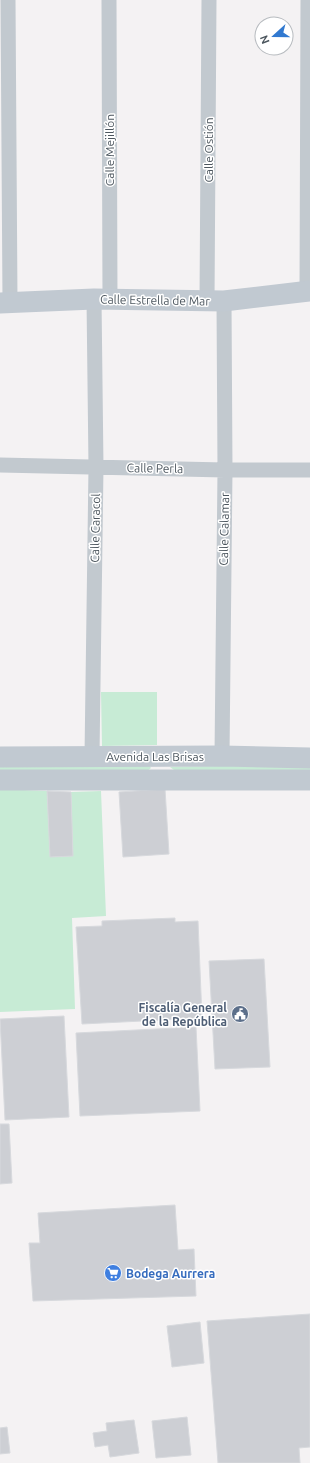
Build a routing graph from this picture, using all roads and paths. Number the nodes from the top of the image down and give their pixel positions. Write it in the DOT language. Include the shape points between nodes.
graph roads {
  1 [pos="8,0"];
  2 [pos="109,0"];
  3 [pos="209,0"];
  4 [pos="308,0"];
  5 [pos="308,292"];
  6 [pos="102,299"];
  7 [pos="216,301"];
  8 [pos="5,302"];
  9 [pos="0,465"];
  10 [pos="96,467"];
  11 [pos="225,470"];
  12 [pos="310,470"];
  13 [pos="0,756"];
  14 [pos="92,756"];
  15 [pos="222,756"];
  16 [pos="310,758"];
  17 [pos="0,780"];
  18 [pos="310,780"];
  1 -- 8 [label="street"];
  2 -- 6 [label="street, Calle Mejillón"];
  3 -- 7 [label="street, Calle Ostión"];
  4 -- 5 [label="street"];
  5 -- 7 [label="street, Calle Estrella de Mar"];
  6 -- 7 [label="street, Calle Estrella de Mar"];
  6 -- 8 [label="street, Calle Estrella de Mar"];
  6 -- 10 [label="street, Calle Caracol"];
  7 -- 11 [label="street, Calle Calamar"];
  9 -- 10 [label="street, Calle Perla"];
  10 -- 11 [label="street, Calle Perla"];
  10 -- 14 [label="street, Calle Caracol"];
  11 -- 12 [label="street, Calle Perla"];
  11 -- 15 [label="street, Calle Calamar"];
  13 -- 14 [label="street, Avenida Las Brisas"];
  14 -- 15 [label="street, Avenida Las Brisas"];
  15 -- 16 [label="street, Avenida Las Brisas"];
  17 -- 18 [label="street, Avenida Las Brisas"];
}
